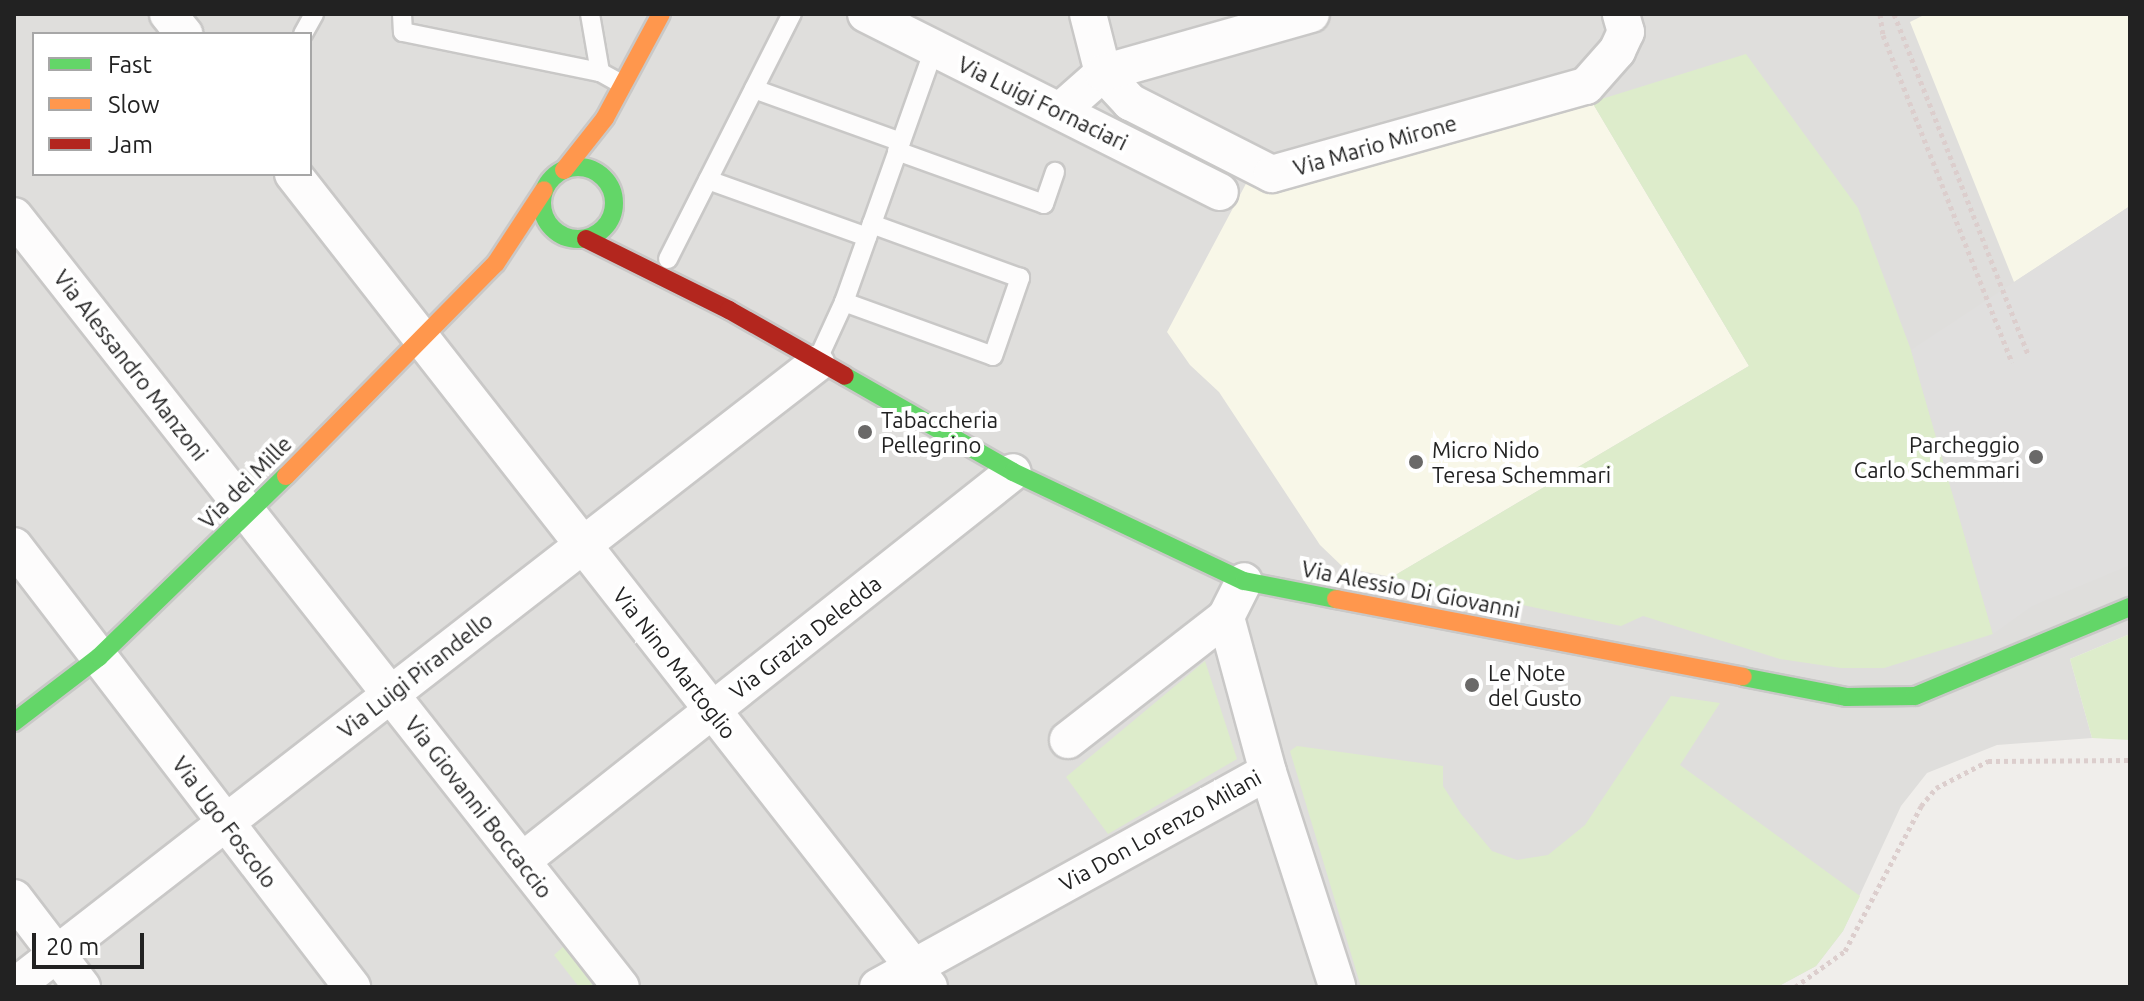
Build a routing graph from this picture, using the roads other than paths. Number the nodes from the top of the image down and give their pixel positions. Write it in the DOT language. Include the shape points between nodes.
graph roads {
  1 [pos="168,14"];
  2 [pos="314,14"];
  3 [pos="402,14"];
  4 [pos="590,14"];
  5 [pos="661,14"];
  6 [pos="792,14"];
  7 [pos="866,14"];
  8 [pos="1088,14"];
  9 [pos="1311,14"];
  10 [pos="1621,14"];
  11 [pos="182,32"];
  12 [pos="304,32"];
  13 [pos="934,49"];
  14 [pos="600,72"];
  15 [pos="1103,73"];
  16 [pos="623,85"];
  17 [pos="754,89"];
  18 [pos="1060,111"];
  19 [pos="605,118"];
  20 [pos="899,147"];
  21 [pos="564,170"];
  22 [pos="1055,172"];
  23 [pos="295,176"];
  24 [pos="708,180"];
  25 [pos="608,184"];
  26 [pos="544,190"];
  27 [pos="1220,192"];
  28 [pos="14,216"];
  29 [pos="631,217"];
  30 [pos="870,230"];
  31 [pos="555,232"];
  32 [pos="586,239"];
  33 [pos="652,243"];
  34 [pos="668,259"];
  35 [pos="496,263"];
  36 [pos="844,302"];
  37 [pos="729,310"];
  38 [pos="422,339"];
  39 [pos="816,364"];
  40 [pos="1013,472"];
  41 [pos="248,514"];
  42 [pos="582,545"];
  43 [pos="14,546"];
  44 [pos="1244,581"];
  45 [pos="2130,607"];
  46 [pos="1226,617"];
  47 [pos="99,657"];
  48 [pos="391,694"];
  49 [pos="712,710"];
  50 [pos="14,722"];
  51 [pos="1068,740"];
  52 [pos="1268,772"];
  53 [pos="226,822"];
  54 [pos="522,861"];
  55 [pos="14,898"];
  56 [pos="57,954"];
  57 [pos="921,977"];
  58 [pos="1337,986"];
  59 [pos="14,987"];
  60 [pos="82,987"];
  61 [pos="352,987"];
  62 [pos="621,987"];
  63 [pos="878,987"];
  1 -- 11 [label="street"];
  2 -- 12 [label="lane"];
  3 -- 14 [label="lane" via="403,32"];
  4 -- 14 [label="lane"];
  5 -- 16 [label="street"];
  6 -- 17 [label="lane"];
  7 -- 13 [label="street, Via Luigi Fornaciari"];
  8 -- 15 [label="street"];
  9 -- 15 [label="street"];
  10 -- 15 [label="street, Via Mario Mirone" via="1626,32 1617,51 1586,86 1272,174 1130,102"];
  13 -- 18 [label="street, Via Luigi Fornaciari"];
  13 -- 20 [label="lane"];
  14 -- 16 [label="lane"];
  15 -- 18 [label="street"];
  16 -- 19 [label="street"];
  17 -- 20 [label="lane"];
  17 -- 24 [label="lane"];
  18 -- 27 [label="street, Via Luigi Fornaciari"];
  19 -- 21 [label="street"];
  19 -- 25 [label="street" via="600,155"];
  20 -- 22 [label="lane" via="1044,204"];
  20 -- 30 [label="lane"];
  21 -- 25 [label="street" via="578,167"];
  21 -- 26 [label="street"];
  23 -- 38 [label="street, Via Nino Martoglio"];
  24 -- 30 [label="lane"];
  24 -- 34 [label="lane"];
  25 -- 29 [label="street"];
  25 -- 32 [label="street" via="610,220"];
  26 -- 31 [label="street" via="542,205"];
  26 -- 35 [label="street"];
  28 -- 41 [label="street, Via Alessandro Manzoni"];
  30 -- 36 [label="lane"];
  30 -- 36 [label="lane" via="1020,278 993,356"];
  31 -- 32 [label="street"];
  31 -- 35 [label="street"];
  32 -- 37 [label="street"];
  33 -- 34 [label="street"];
  34 -- 37 [label="street"];
  35 -- 38 [label="street, Via dei Mille"];
  36 -- 39 [label="lane"];
  37 -- 39 [label="street, Via Alessio Di Giovanni"];
  38 -- 41 [label="street, Via dei Mille"];
  38 -- 42 [label="street, Via Nino Martoglio"];
  39 -- 40 [label="street, Via Alessio Di Giovanni"];
  39 -- 42 [label="street, Via Luigi Pirandello"];
  40 -- 44 [label="street, Via Alessio Di Giovanni" via="1216,573"];
  40 -- 49 [label="street, Via Grazia Deledda"];
  41 -- 47 [label="street, Via dei Mille"];
  41 -- 48 [label="street, Via Giovanni Boccaccio"];
  42 -- 48 [label="street, Via Luigi Pirandello"];
  42 -- 49 [label="street, Via Nino Martoglio"];
  43 -- 47 [label="street, Via Ugo Foscolo"];
  44 -- 45 [label="street, Via Alessio Di Giovanni" via="1847,697 1915,696"];
  44 -- 46 [label="street"];
  46 -- 51 [label="street"];
  46 -- 52 [label="street, Via Don Lorenzo Milani"];
  47 -- 50 [label="street, Via dei Mille"];
  47 -- 53 [label="street, Via Ugo Foscolo"];
  48 -- 53 [label="street, Via Luigi Pirandello"];
  48 -- 54 [label="street, Via Giovanni Boccaccio"];
  49 -- 54 [label="street, Via Grazia Deledda"];
  49 -- 57 [label="street, Via Nino Martoglio"];
  52 -- 57 [label="street, Via Don Lorenzo Milani"];
  52 -- 58 [label="street"];
  53 -- 56 [label="street, Via Luigi Pirandello"];
  53 -- 61 [label="street, Via Ugo Foscolo"];
  54 -- 62 [label="street, Via Giovanni Boccaccio"];
  55 -- 56 [label="street"];
  56 -- 59 [label="street, Via Luigi Pirandello"];
  56 -- 60 [label="street"];
  57 -- 63 [label="street, Via Don Lorenzo Milani"];
}
